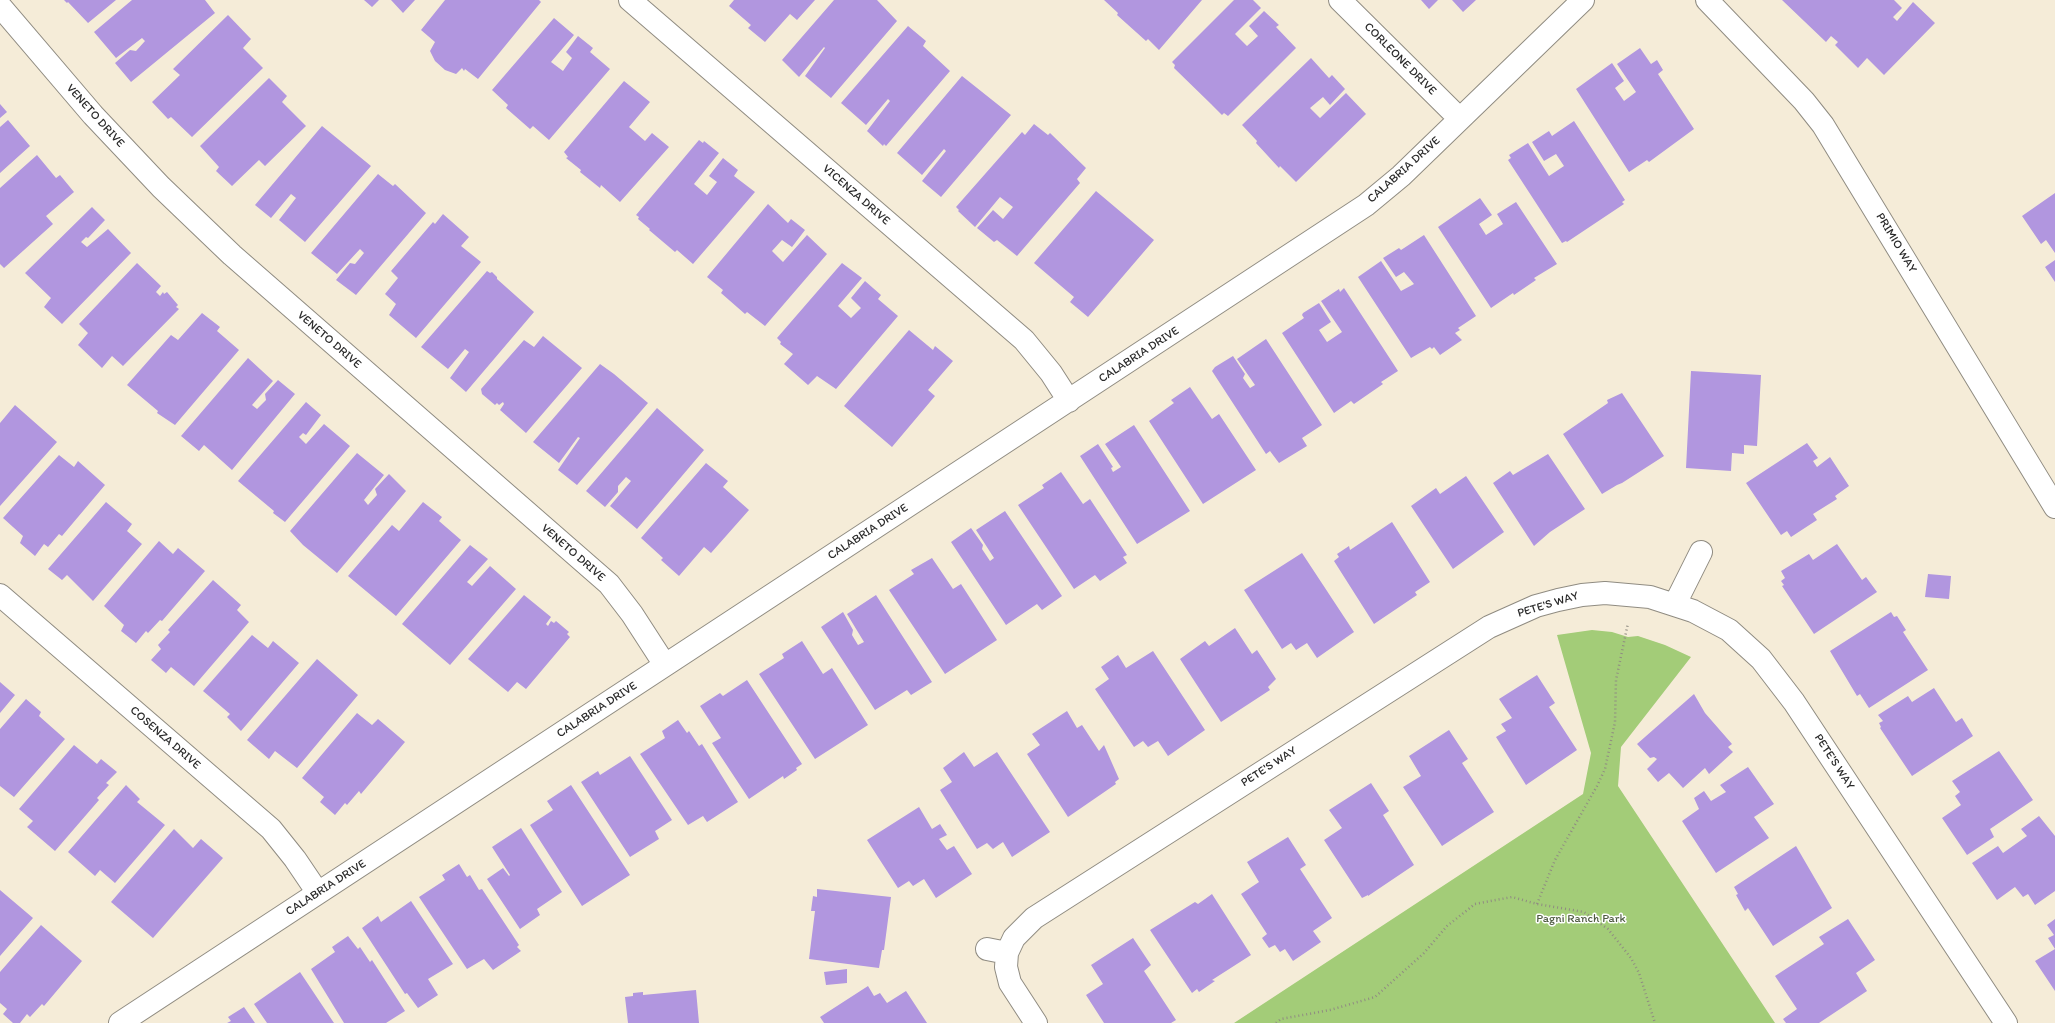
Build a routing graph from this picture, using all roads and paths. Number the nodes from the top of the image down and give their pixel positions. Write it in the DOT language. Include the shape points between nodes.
graph roads {
  1 [pos="630,0"];
  2 [pos="1340,0"];
  3 [pos="1583,0"];
  4 [pos="1707,0"];
  5 [pos="0,6"];
  6 [pos="1460,119"];
  7 [pos="1069,401"];
  8 [pos="2055,507"];
  9 [pos="1700,552"];
  10 [pos="0,595"];
  11 [pos="1634,595"];
  12 [pos="1675,604"];
  13 [pos="665,665"];
  14 [pos="318,893"];
  15 [pos="1537,904"];
  16 [pos="120,1023"];
  17 [pos="1036,1023"];
  18 [pos="1276,1023"];
  19 [pos="1655,1023"];
  20 [pos="2006,1023"];
  1 -- 7 [label="street, VICENZA DRIVE" via="1024,340 1051,373"];
  2 -- 6 [label="street, CORLEONE DRIVE"];
  3 -- 6 [label="street, CALABRIA DRIVE"];
  4 -- 8 [label="street, PRIMIO WAY" via="1804,101 1823,125"];
  5 -- 13 [label="street, VENETO DRIVE" via="93,115 161,187 226,250 609,584"];
  6 -- 7 [label="street, CALABRIA DRIVE" via="1401,176 1366,205"];
  7 -- 13 [label="street, CALABRIA DRIVE"];
  9 -- 12 [label="street"];
  10 -- 14 [label="street, COSENZA DRIVE" via="271,830"];
  11 -- 12 [label="street, PETE'S WAY"];
  11 -- 15 [label="path" via="1616,680 1615,722 1605,769 1598,786 1555,860"];
  11 -- 17 [label="street, PETE'S WAY" via="1605,593 1558,600 1511,616 1483,631 1034,918 997,951 1006,975"];
  12 -- 20 [label="street, PETE'S WAY" via="1729,630 1776,676"];
  13 -- 14 [label="street, CALABRIA DRIVE"];
  14 -- 16 [label="street, CALABRIA DRIVE"];
  15 -- 18 [label="path" via="1512,897 1475,904 1447,926 1424,952 1375,997"];
  15 -- 19 [label="path" via="1584,912 1608,929 1639,973"];
}
